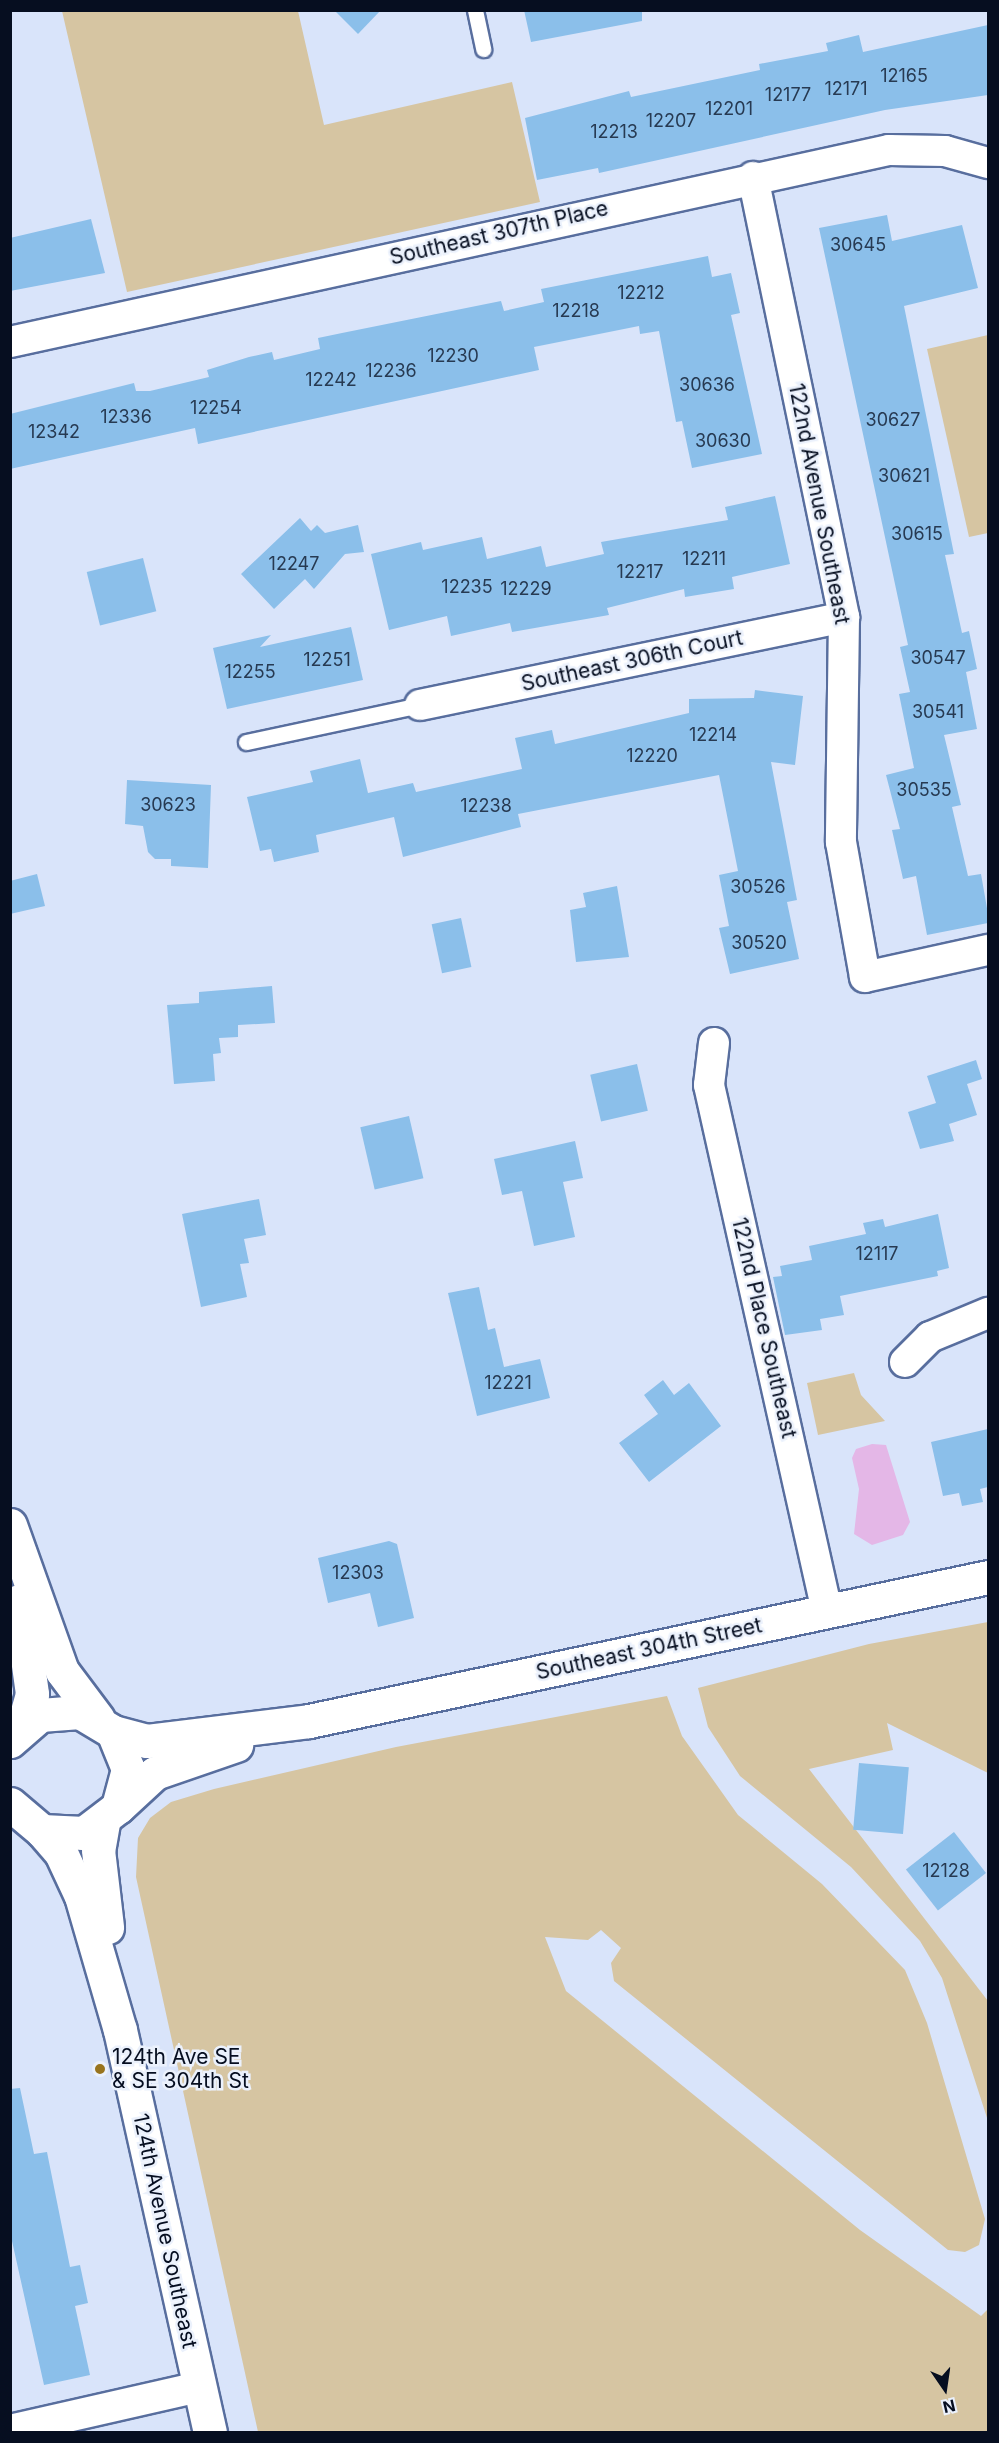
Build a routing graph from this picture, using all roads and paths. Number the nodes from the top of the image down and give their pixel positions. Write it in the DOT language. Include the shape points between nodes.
graph roads {
  1 [pos="475,10"];
  2 [pos="483,49"];
  3 [pos="988,163"];
  4 [pos="753,177"];
  5 [pos="10,342"];
  6 [pos="844,617"];
  7 [pos="420,705"];
  8 [pos="246,742"];
  9 [pos="988,950"];
  10 [pos="714,1043"];
  11 [pos="988,1313"];
  12 [pos="905,1362"];
  13 [pos="10,1525"];
  14 [pos="10,1549"];
  15 [pos="988,1577"];
  16 [pos="827,1611"];
  17 [pos="309,1721"];
  18 [pos="106,1726"];
  19 [pos="17,1733"];
  20 [pos="111,1815"];
  21 [pos="21,1817"];
  22 [pos="120,2030"];
  23 [pos="200,2387"];
  24 [pos="11,2426"];
  25 [pos="210,2433"];
  1 -- 2 [label="lane"];
  3 -- 4 [label="street, Southeast 307th Place" via="945,151 889,150"];
  4 -- 5 [label="street, Southeast 307th Place"];
  4 -- 6 [label="street, 122nd Avenue Southeast"];
  6 -- 7 [label="street, Southeast 306th Court"];
  6 -- 9 [label="street, 122nd Avenue Southeast" via="841,842 866,977"];
  7 -- 8 [label="lane"];
  10 -- 16 [label="street, 122nd Place Southeast" via="709,1085"];
  11 -- 12 [label="street" via="930,1337"];
  13 -- 18 [label="street" via="62,1671"];
  14 -- 19 [label="street" via="32,1677 30,1711"];
  15 -- 16 [label="street, Southeast 304th Street"];
  16 -- 17 [label="street, Southeast 304th Street"];
  17 -- 18 [label="street, Southeast 304th Street" via="147,1741"];
  17 -- 20 [label="street, Southeast 304th Street" via="155,1773"];
  18 -- 19 [label="street, Southeast 304th Street" via="60,1710"];
  18 -- 20 [label="street, 124th Avenue Southeast" via="128,1769"];
  20 -- 21 [label="street" via="84,1833"];
  20 -- 22 [label="street, 124th Avenue Southeast" via="99,1870"];
  21 -- 22 [label="street, 124th Avenue Southeast" via="61,1853 81,1896"];
  22 -- 23 [label="street, 124th Avenue Southeast"];
  23 -- 24 [label="street"];
  23 -- 25 [label="street, 124th Avenue Southeast"];
}
